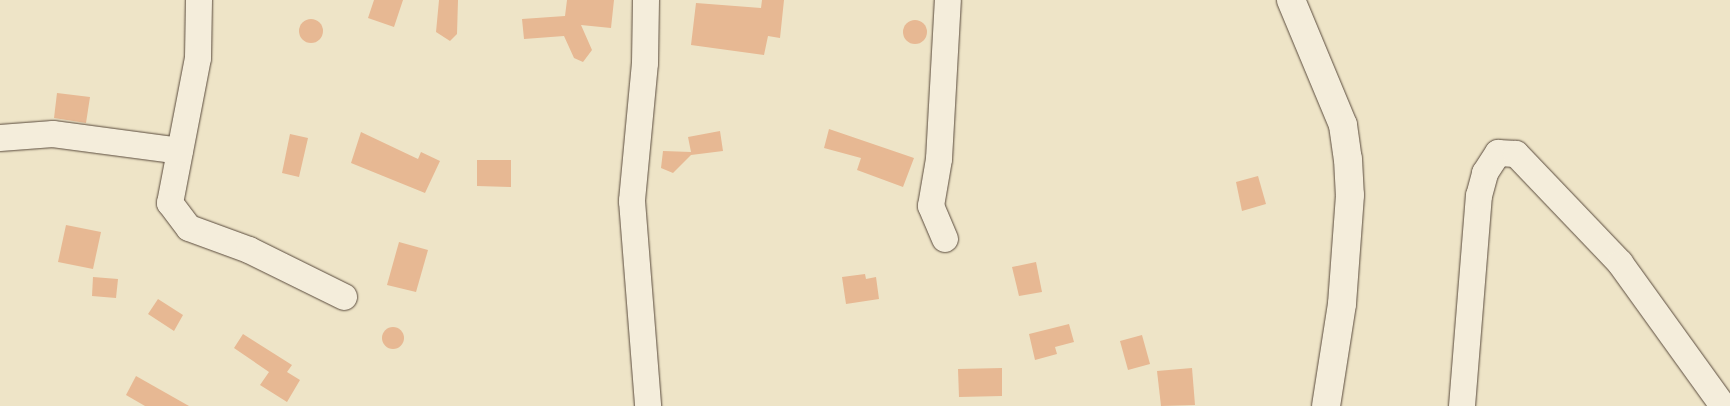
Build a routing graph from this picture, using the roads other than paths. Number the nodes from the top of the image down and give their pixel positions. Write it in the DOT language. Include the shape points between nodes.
graph roads {
  1 [pos="199,0"];
  2 [pos="646,0"];
  3 [pos="948,0"];
  4 [pos="1291,0"];
  5 [pos="0,138"];
  6 [pos="180,151"];
  7 [pos="945,239"];
  8 [pos="344,296"];
  9 [pos="648,406"];
  10 [pos="1326,406"];
  11 [pos="1462,406"];
  12 [pos="1722,406"];
  1 -- 6 [label="street" via="198,58"];
  2 -- 9 [label="street" via="645,63 632,201"];
  3 -- 7 [label="street" via="939,159 931,206"];
  4 -- 10 [label="street" via="1342,125 1348,159 1350,195 1342,304"];
  5 -- 6 [label="street" via="53,134"];
  6 -- 8 [label="street" via="170,203 178,219 189,228 249,250"];
  11 -- 12 [label="street" via="1479,196 1485,173 1498,153 1516,154 1620,263"];
}
